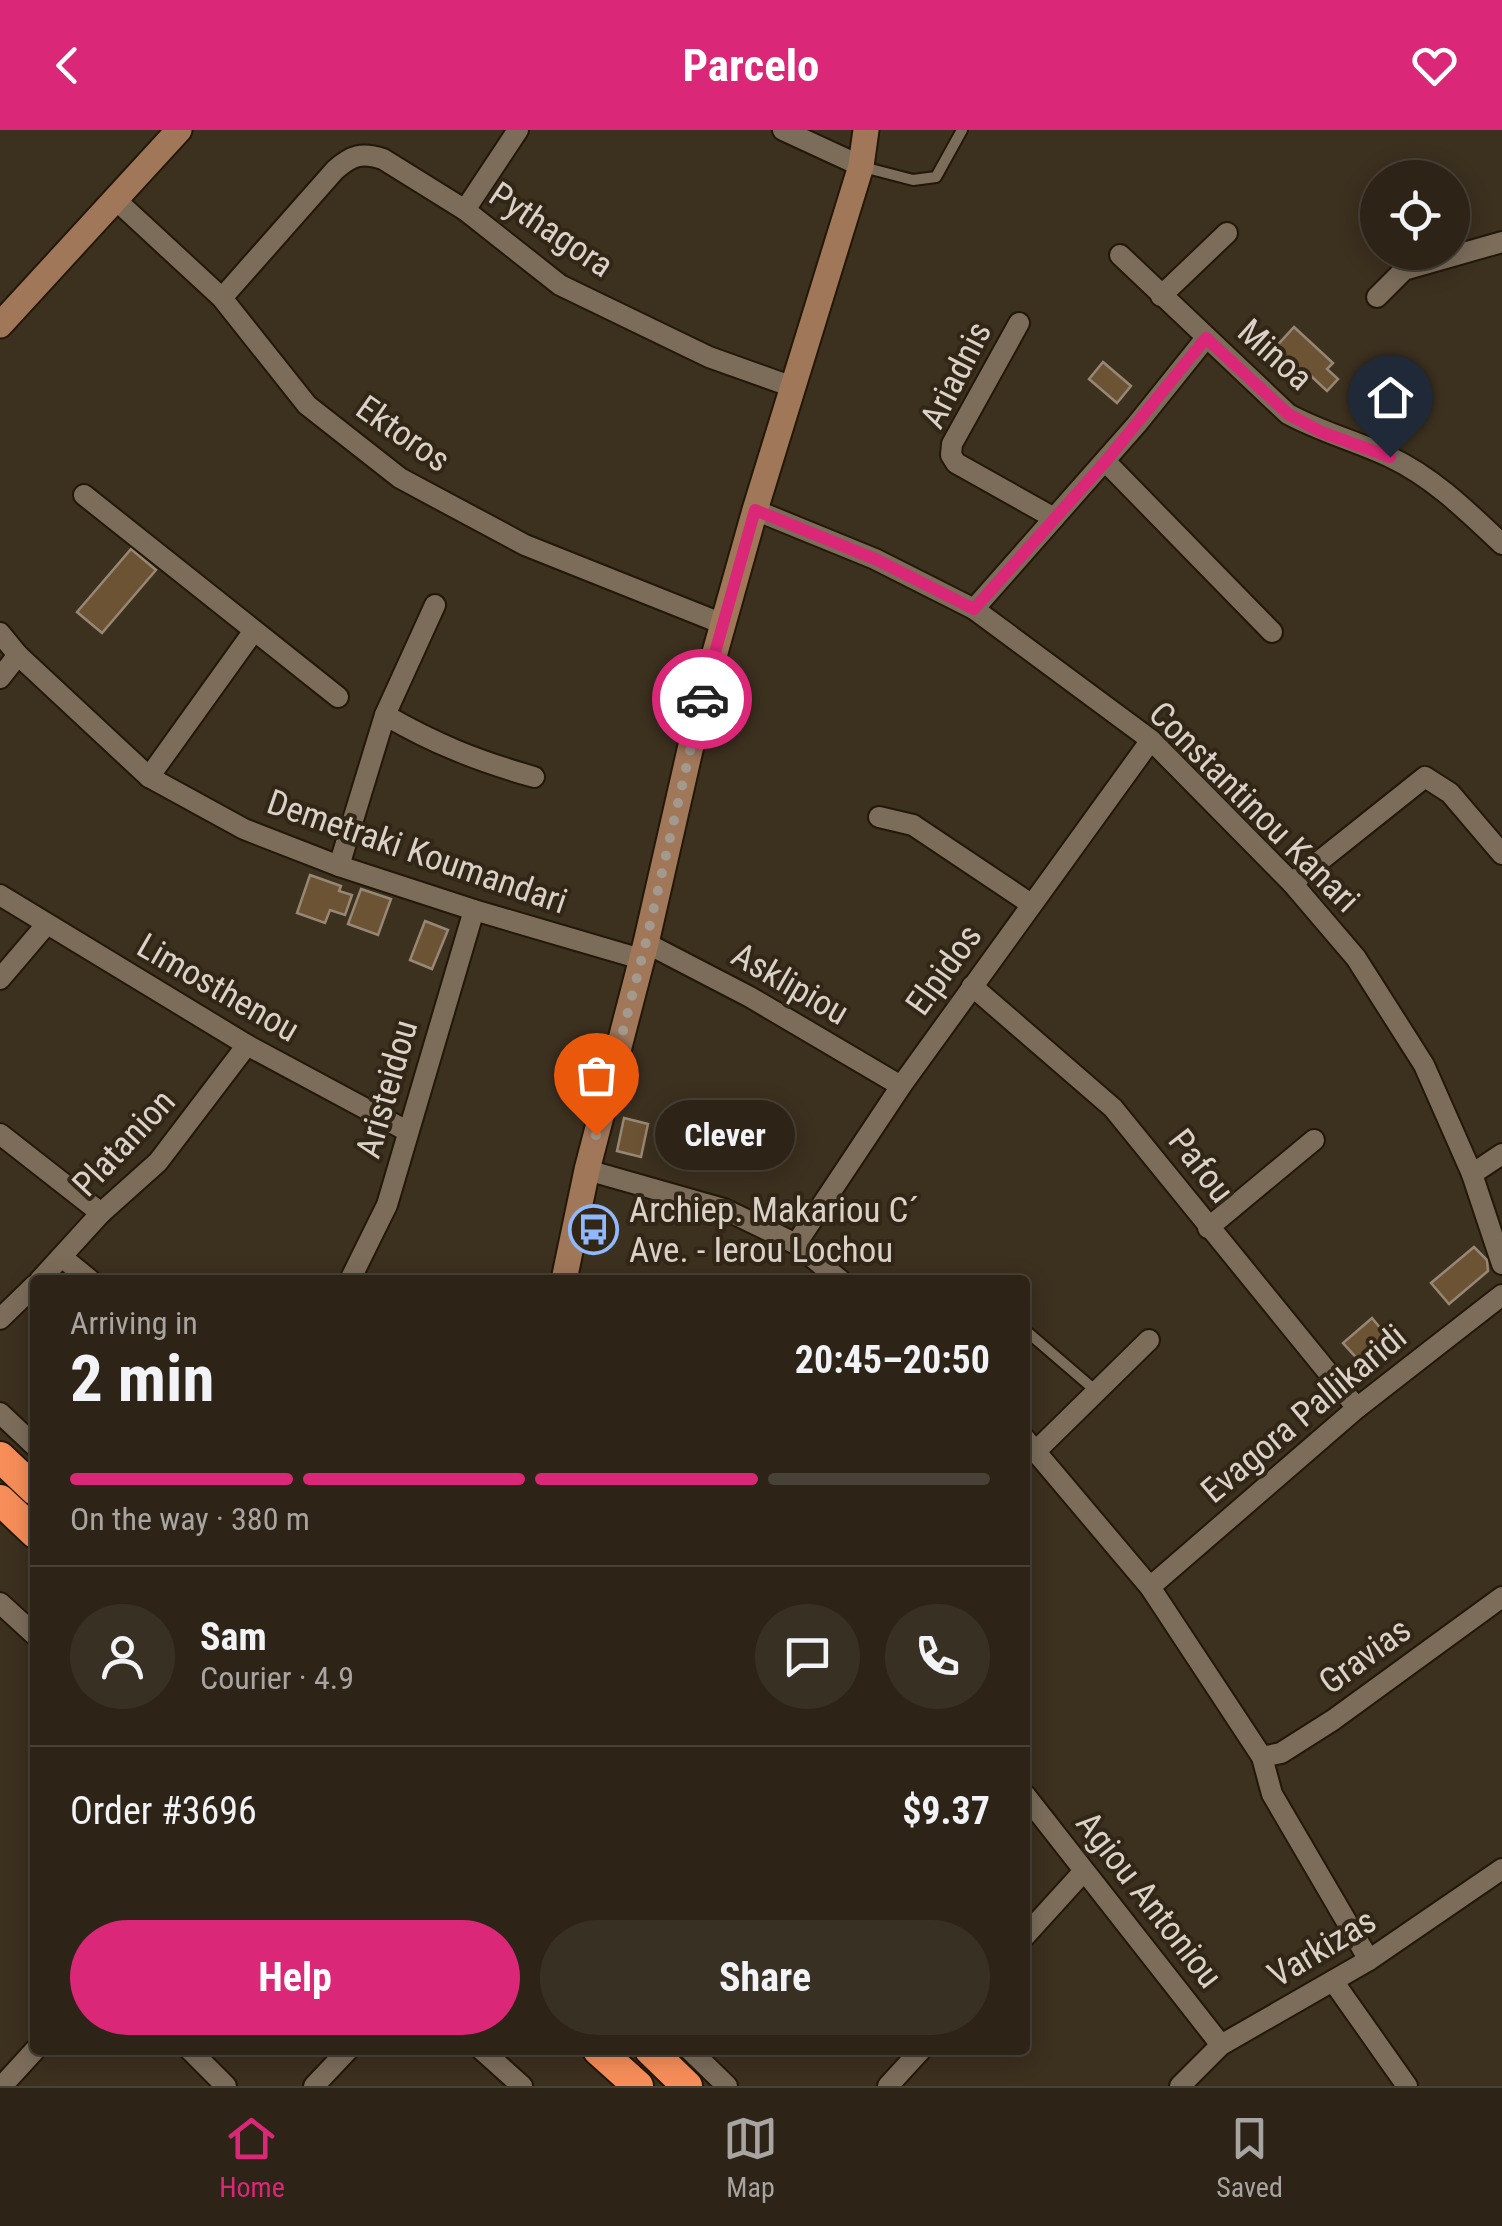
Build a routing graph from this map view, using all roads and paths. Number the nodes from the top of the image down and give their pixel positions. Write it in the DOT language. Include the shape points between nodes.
graph roads {
  1 [pos="180,130"];
  2 [pos="518,130"];
  3 [pos="783,130"];
  4 [pos="866,130"];
  5 [pos="962,130"];
  6 [pos="861,166"];
  7 [pos="116,200"];
  8 [pos="465,210"];
  9 [pos="1226,233"];
  10 [pos="1502,242"];
  11 [pos="1120,255"];
  12 [pos="1161,296"];
  13 [pos="1377,297"];
  14 [pos="222,298"];
  15 [pos="1019,323"];
  16 [pos="0,325"];
  17 [pos="1206,338"];
  18 [pos="794,387"];
  19 [pos="1106,461"];
  20 [pos="84,496"];
  21 [pos="755,510"];
  22 [pos="1054,518"];
  23 [pos="1502,544"];
  24 [pos="434,604"];
  25 [pos="974,609"];
  26 [pos="723,624"];
  27 [pos="252,632"];
  28 [pos="1272,632"];
  29 [pos="0,633"];
  30 [pos="18,654"];
  31 [pos="0,678"];
  32 [pos="338,697"];
  33 [pos="385,715"];
  34 [pos="1151,740"];
  35 [pos="149,777"];
  36 [pos="534,777"];
  37 [pos="878,817"];
  38 [pos="1502,854"];
  39 [pos="339,866"];
  40 [pos="1292,883"];
  41 [pos="0,895"];
  42 [pos="1031,904"];
  43 [pos="474,910"];
  44 [pos="46,925"];
  45 [pos="644,951"];
  46 [pos="0,979"];
  47 [pos="972,986"];
  48 [pos="248,1045"];
  49 [pos="900,1086"];
  50 [pos="407,1131"];
  51 [pos="0,1134"];
  52 [pos="1314,1140"];
  53 [pos="1502,1154"];
  54 [pos="587,1170"];
  55 [pos="1472,1174"];
  56 [pos="101,1213"];
  57 [pos="1208,1228"];
  58 [pos="796,1244"];
  59 [pos="63,1258"];
  60 [pos="1502,1264"];
  61 [pos="46,1275"];
  62 [pos="84,1275"];
  63 [pos="352,1275"];
  64 [pos="565,1275"];
  65 [pos="834,1275"];
  66 [pos="30,1291"];
  67 [pos="1502,1295"];
  68 [pos="0,1319"];
  69 [pos="1030,1334"];
  70 [pos="1149,1340"];
  71 [pos="1096,1390"];
  72 [pos="1356,1408"];
  73 [pos="0,1413"];
  74 [pos="30,1441"];
  75 [pos="1031,1445"];
  76 [pos="0,1457"];
  77 [pos="30,1485"];
  78 [pos="0,1500"];
  79 [pos="30,1528"];
  80 [pos="1150,1587"];
  81 [pos="1502,1597"];
  82 [pos="0,1603"];
  83 [pos="30,1630"];
  84 [pos="1262,1757"];
  85 [pos="1030,1801"];
  86 [pos="1502,1869"];
  87 [pos="1084,1871"];
  88 [pos="1030,1930"];
  89 [pos="1369,1960"];
  90 [pos="1333,1981"];
  91 [pos="1221,2045"];
  92 [pos="30,2055"];
  93 [pos="196,2055"];
  94 [pos="343,2055"];
  95 [pos="488,2055"];
  96 [pos="604,2055"];
  97 [pos="655,2055"];
  98 [pos="695,2055"];
  99 [pos="916,2055"];
  100 [pos="2,2086"];
  101 [pos="226,2086"];
  102 [pos="314,2086"];
  103 [pos="522,2086"];
  104 [pos="638,2086"];
  105 [pos="687,2086"];
  106 [pos="727,2086"];
  107 [pos="888,2086"];
  108 [pos="1180,2086"];
  109 [pos="1408,2086"];
  1 -- 7 [label="main road"];
  2 -- 8 [label="street"];
  3 -- 6 [label="street"];
  4 -- 6 [label="main road"];
  5 -- 6 [label="lane" via="936,177 913,180"];
  6 -- 18 [label="main road"];
  7 -- 14 [label="street, Ektoros"];
  7 -- 16 [label="main road"];
  8 -- 14 [label="street, Pythagora" via="383,159 356,155 335,170"];
  8 -- 18 [label="street, Pythagora" via="560,285 708,357"];
  9 -- 12 [label="street"];
  10 -- 13 [label="street" via="1404,270"];
  11 -- 12 [label="street, Minoa"];
  12 -- 17 [label="street, Minoa"];
  14 -- 26 [label="street, Ektoros" via="306,405 400,478 525,545"];
  15 -- 22 [label="street, Ariadnis" via="951,455"];
  17 -- 19 [label="street"];
  17 -- 23 [label="street, Minoa" via="1288,414 1440,486"];
  18 -- 21 [label="main road"];
  19 -- 22 [label="street"];
  19 -- 28 [label="street"];
  20 -- 27 [label="street"];
  21 -- 25 [label="street, Constantinou Kanari"];
  21 -- 26 [label="main road"];
  22 -- 25 [label="street"];
  24 -- 33 [label="street"];
  25 -- 34 [label="street, Constantinou Kanari"];
  26 -- 45 [label="main road"];
  27 -- 32 [label="street"];
  27 -- 35 [label="street"];
  29 -- 30 [label="street, Demetraki Koumandari"];
  30 -- 31 [label="street"];
  30 -- 35 [label="street, Demetraki Koumandari"];
  33 -- 36 [label="street" via="433,743"];
  33 -- 39 [label="street"];
  34 -- 40 [label="street, Constantinou Kanari"];
  34 -- 42 [label="street, Elpidos"];
  35 -- 39 [label="street, Demetraki Koumandari" via="244,828"];
  37 -- 42 [label="street" via="913,825"];
  38 -- 40 [label="street" via="1450,793 1425,777"];
  39 -- 43 [label="street, Demetraki Koumandari"];
  40 -- 55 [label="street, Constantinou Kanari" via="1356,958 1424,1065"];
  41 -- 44 [label="street, Limosthenou"];
  42 -- 47 [label="street, Elpidos"];
  43 -- 45 [label="street, Demetraki Koumandari"];
  43 -- 50 [label="street, Aristeidou"];
  44 -- 46 [label="street"];
  44 -- 48 [label="street, Limosthenou"];
  45 -- 49 [label="street, Asklipiou" via="750,996"];
  45 -- 54 [label="main road"];
  47 -- 49 [label="street, Elpidos"];
  47 -- 57 [label="street, Pafou" via="1113,1108"];
  48 -- 50 [label="street, Limosthenou"];
  48 -- 56 [label="street, Platanion" via="158,1162"];
  49 -- 58 [label="street, Elpidos"];
  50 -- 63 [label="street, Aristeidou" via="387,1205"];
  51 -- 56 [label="street"];
  52 -- 57 [label="street"];
  53 -- 55 [label="street"];
  54 -- 58 [label="street" via="724,1209"];
  54 -- 64 [label="main road"];
  55 -- 60 [label="street, Constantinou Kanari"];
  56 -- 59 [label="street, Platanion"];
  57 -- 72 [label="street, Pafou"];
  58 -- 65 [label="street"];
  59 -- 61 [label="street, Platanion"];
  59 -- 62 [label="street"];
  66 -- 68 [label="street, Platanion"];
  67 -- 72 [label="street, Evagora Pallikaridi"];
  69 -- 71 [label="lane"];
  70 -- 71 [label="street"];
  71 -- 75 [label="street"];
  72 -- 80 [label="street, Evagora Pallikaridi"];
  73 -- 74 [label="street"];
  75 -- 80 [label="street"];
  76 -- 77 [label="highway"];
  78 -- 79 [label="highway"];
  80 -- 84 [label="street"];
  81 -- 84 [label="street, Gravias" via="1333,1720"];
  82 -- 83 [label="street"];
  84 -- 89 [label="street" via="1272,1794"];
  85 -- 87 [label="street, Agiou Antoniou"];
  86 -- 89 [label="street, Varkizas"];
  87 -- 88 [label="street"];
  87 -- 91 [label="street, Agiou Antoniou"];
  89 -- 90 [label="street, Varkizas"];
  90 -- 91 [label="street, Varkizas"];
  90 -- 109 [label="street"];
  91 -- 108 [label="street, Varkizas"];
  92 -- 100 [label="street"];
  93 -- 101 [label="street"];
  94 -- 102 [label="street"];
  95 -- 103 [label="street"];
  96 -- 104 [label="highway"];
  97 -- 105 [label="highway"];
  98 -- 106 [label="street"];
  99 -- 107 [label="street"];
}
